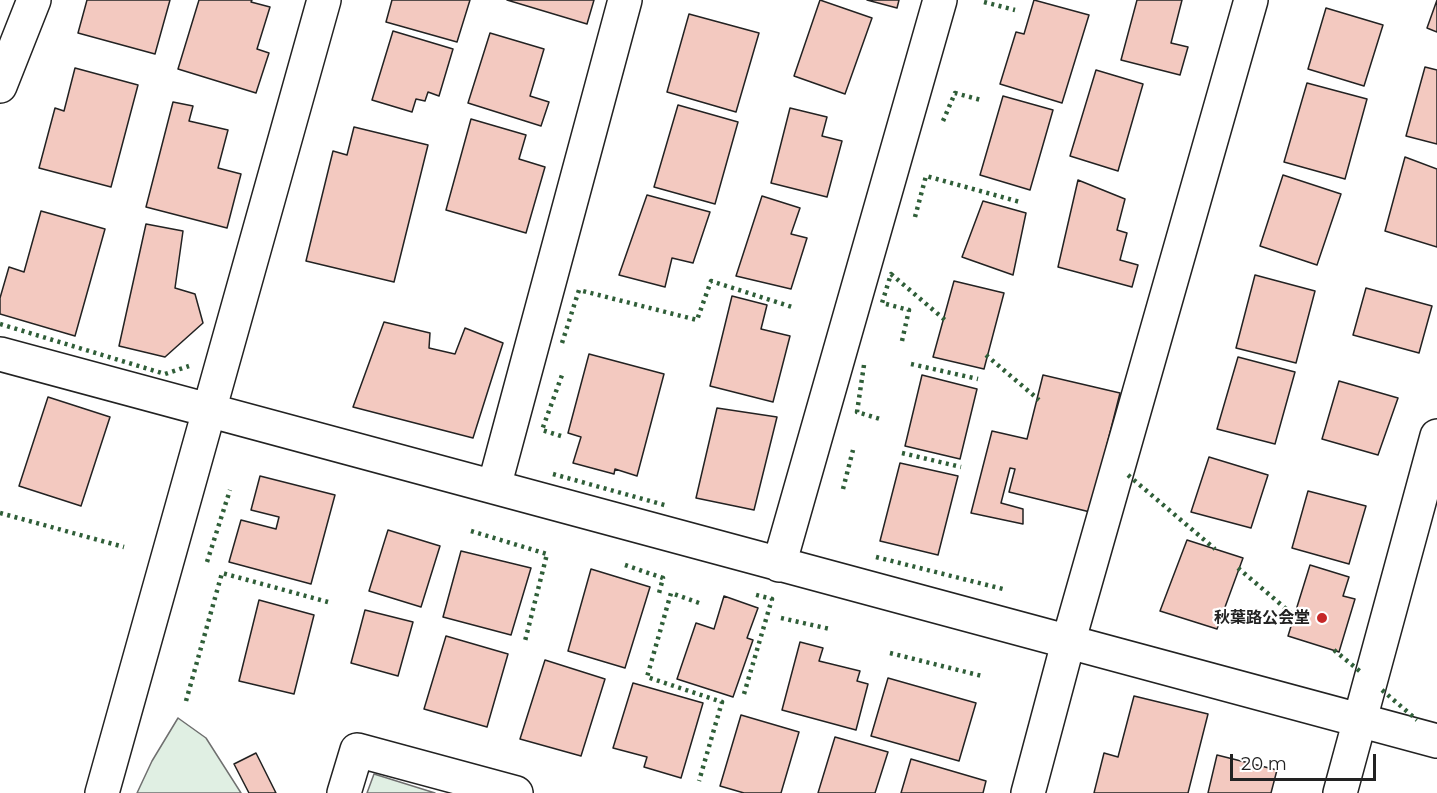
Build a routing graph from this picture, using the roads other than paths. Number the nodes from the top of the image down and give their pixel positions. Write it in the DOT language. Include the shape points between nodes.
graph roads {
  1 [pos="34,0"];
  2 [pos="324,0"];
  3 [pos="625,0"];
  4 [pos="940,0"];
  5 [pos="1251,0"];
  6 [pos="0,86"];
  7 [pos="0,354"];
  8 [pos="208,410"];
  9 [pos="1437,436"];
  10 [pos="494,487"];
  11 [pos="779,564"];
  12 [pos="1068,643"];
  13 [pos="1360,719"];
  14 [pos="1437,741"];
  15 [pos="102,793"];
  16 [pos="344,793"];
  17 [pos="516,793"];
  18 [pos="1028,793"];
  19 [pos="1340,793"];
  1 -- 6 [label="street"];
  2 -- 8 [label="street"];
  3 -- 10 [label="street"];
  4 -- 11 [label="street"];
  5 -- 12 [label="street"];
  7 -- 8 [label="street"];
  8 -- 10 [label="street"];
  8 -- 15 [label="street"];
  9 -- 13 [label="street"];
  10 -- 11 [label="street"];
  11 -- 12 [label="street"];
  12 -- 13 [label="street"];
  12 -- 18 [label="street"];
  13 -- 14 [label="street"];
  13 -- 19 [label="street"];
  16 -- 17 [label="street" via="357,750"];
}
